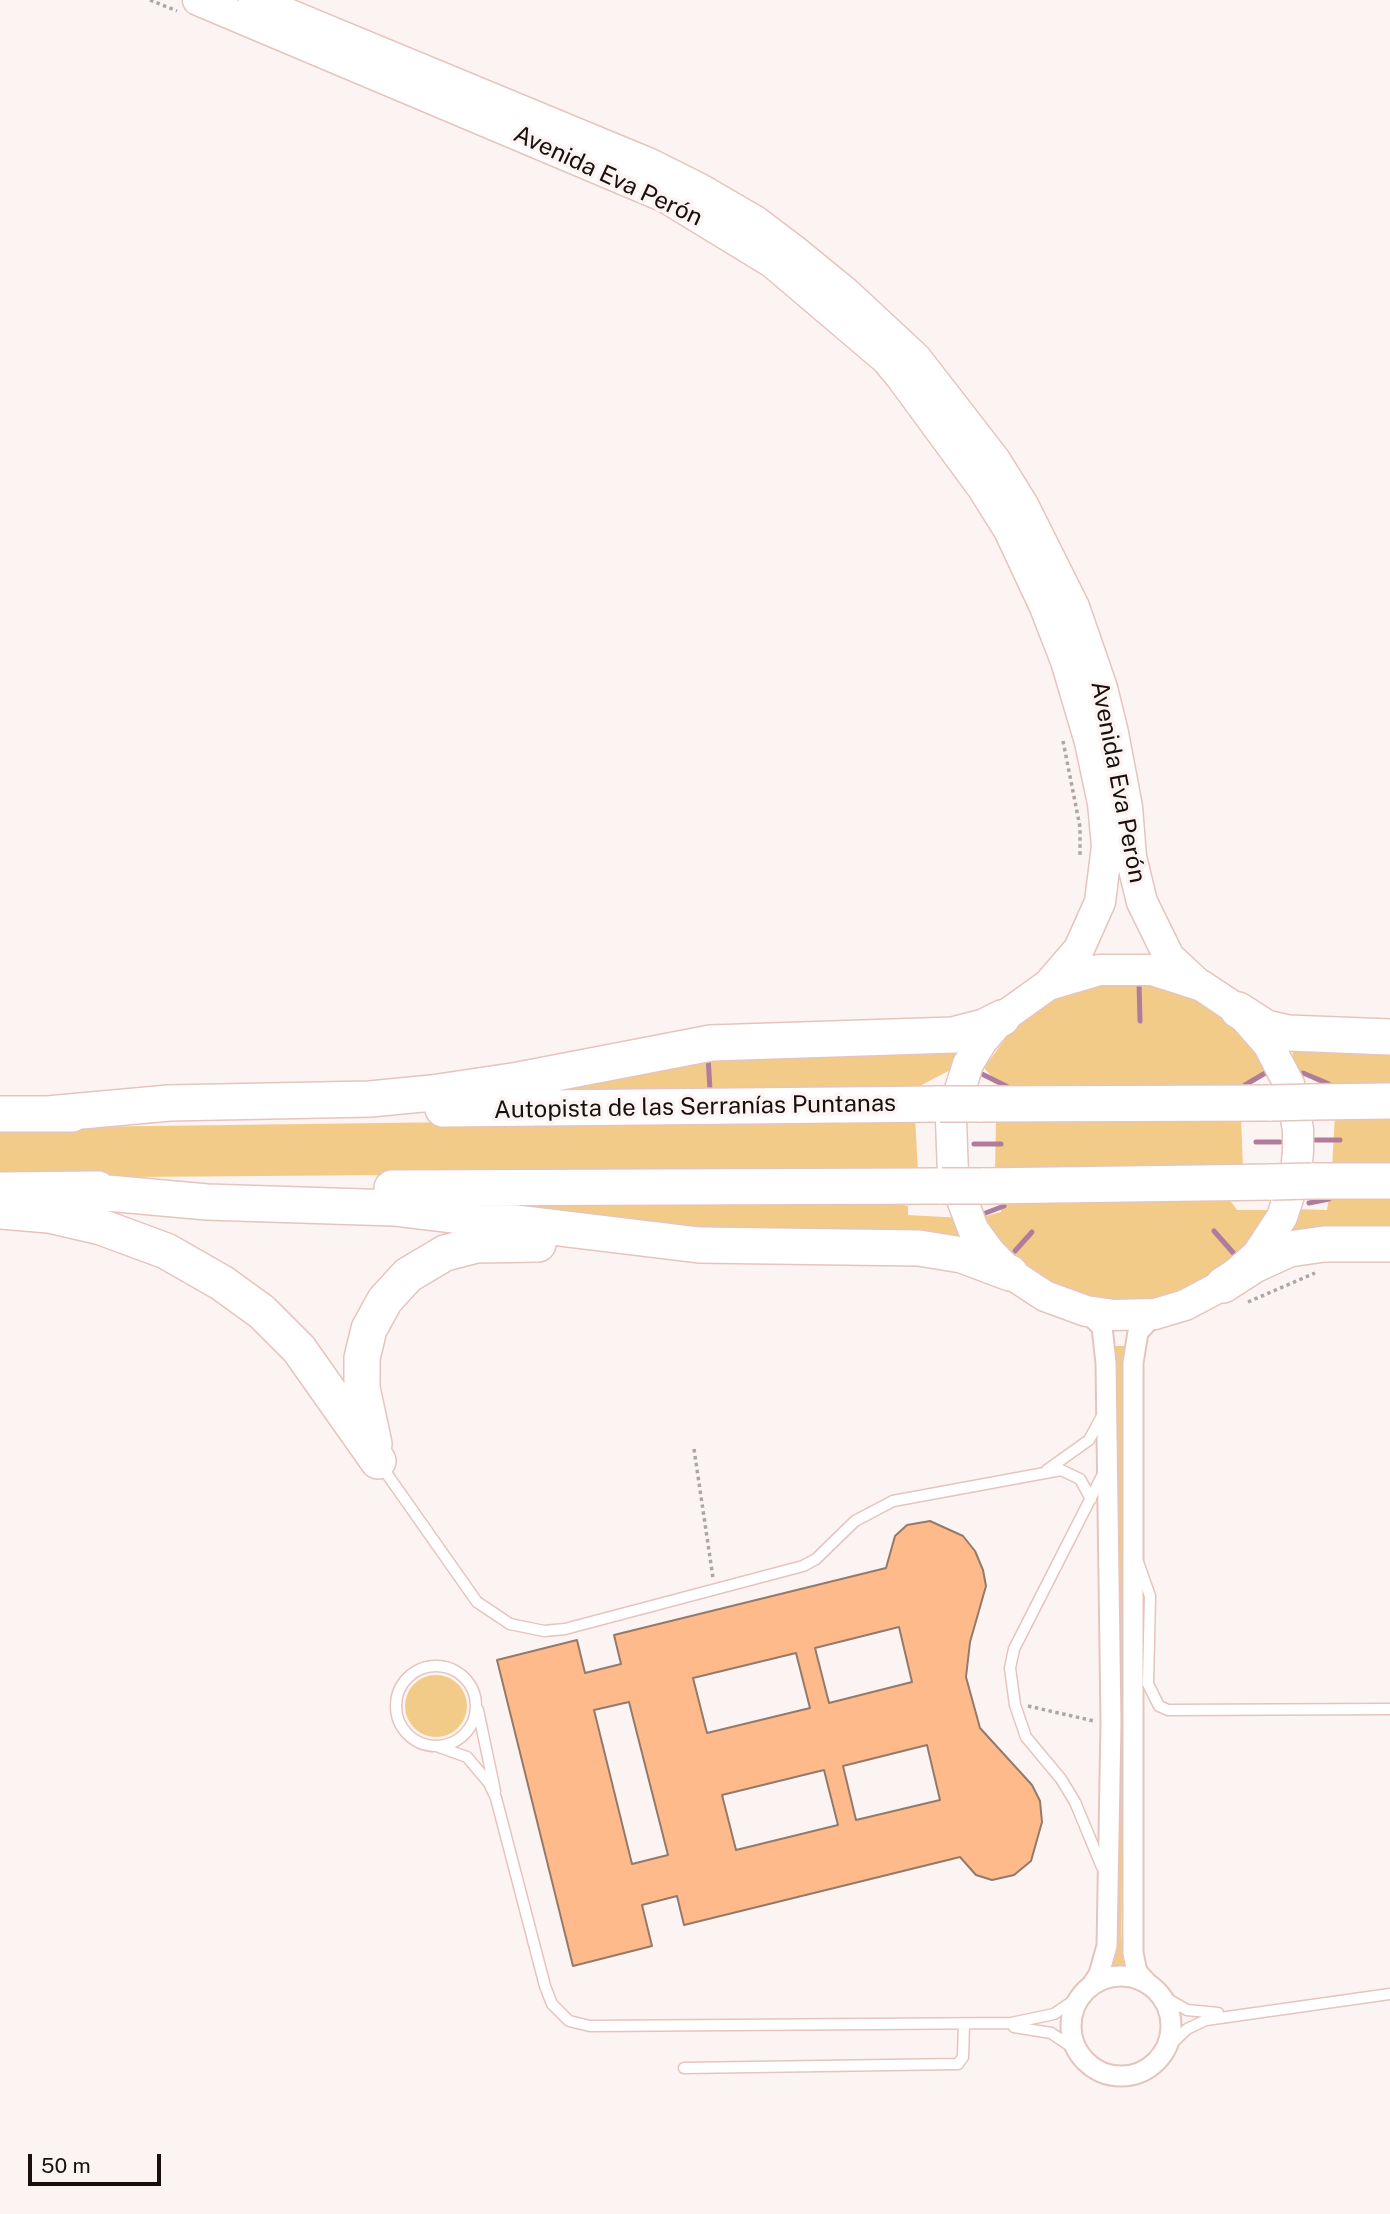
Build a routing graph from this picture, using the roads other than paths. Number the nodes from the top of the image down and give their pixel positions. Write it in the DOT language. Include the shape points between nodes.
graph roads {
  1 [pos="254,0"];
  2 [pos="193,8"];
  3 [pos="1048,985"];
  4 [pos="1202,986"];
  5 [pos="1238,1010"];
  6 [pos="1002,1018"];
  7 [pos="1390,1037"];
  8 [pos="1390,1101"];
  9 [pos="0,1114"];
  10 [pos="48,1114"];
  11 [pos="1390,1181"];
  12 [pos="74,1189"];
  13 [pos="0,1190"];
  14 [pos="0,1211"];
  15 [pos="654,1242"];
  16 [pos="1390,1244"];
  17 [pos="1010,1273"];
  18 [pos="1232,1295"];
  19 [pos="1086,1311"];
  20 [pos="1155,1314"];
  21 [pos="1105,1410"];
  22 [pos="378,1461"];
  23 [pos="1107,1467"];
  24 [pos="1047,1470"];
  25 [pos="1091,1499"];
  26 [pos="1132,1550"];
  27 [pos="477,1704"];
  28 [pos="1390,1709"];
  29 [pos="439,1747"];
  30 [pos="496,1798"];
  31 [pos="1109,1892"];
  32 [pos="1154,1989"];
  33 [pos="1087,1990"];
  34 [pos="1390,1994"];
  35 [pos="1243,2013"];
  36 [pos="964,2024"];
  37 [pos="985,2024"];
  38 [pos="1078,2051"];
  39 [pos="1163,2052"];
  40 [pos="684,2068"];
  1 -- 4 [label="main road, Avenida Eva Perón" via="648,163 700,189 796,251 916,358 995,460 1074,607 1105,699 1142,902 1169,957"];
  2 -- 3 [label="main road, Avenida Eva Perón" via="665,197 773,263 886,359 1009,530 1066,661 1090,742 1107,846 1100,902 1087,934"];
  3 -- 4 [label="main road" via="1099,970 1152,970"];
  3 -- 6 [label="main road"];
  4 -- 5 [label="main road"];
  5 -- 7 [label="highway" via="1266,1028 1288,1034"];
  5 -- 18 [label="main road" via="1268,1044 1289,1084 1298,1151 1282,1217"];
  6 -- 10 [label="highway" via="970,1032 937,1037 711,1043 432,1093 369,1099 169,1103"];
  6 -- 17 [label="main road" via="968,1064 951,1119 950,1147 953,1175 974,1229"];
  8 -- 10 [label="highway, Autopista de las Serranías Puntanas, bridge"];
  9 -- 10 [label="highway, Autopista de las Serranías Puntanas"];
  11 -- 12 [label="highway, bridge"];
  12 -- 13 [label="highway"];
  12 -- 15 [label="highway" via="206,1202 407,1210"];
  14 -- 22 [label="highway" via="49,1215 122,1234 166,1251 222,1283 262,1312 299,1349"];
  15 -- 17 [label="highway" via="919,1248 962,1255"];
  15 -- 22 [label="highway" via="476,1245 445,1253 408,1275 376,1315 362,1358 366,1415"];
  16 -- 18 [label="highway" via="1298,1247 1264,1260"];
  17 -- 19 [label="main road" via="1045,1296"];
  18 -- 20 [label="main road"];
  19 -- 20 [label="main road"];
  19 -- 21 [label="street" via="1102,1327"];
  20 -- 26 [label="street" via="1143,1324 1135,1343"];
  21 -- 23 [label="street"];
  21 -- 24 [label="lane" via="1089,1440"];
  22 -- 24 [label="lane" via="468,1592 485,1609 510,1624 554,1631 810,1563 855,1521 879,1506"];
  23 -- 25 [label="lane"];
  23 -- 31 [label="street"];
  24 -- 25 [label="lane" via="1075,1474"];
  25 -- 31 [label="lane" via="1014,1649 1010,1668 1026,1737 1075,1802 1095,1845"];
  26 -- 28 [label="lane" via="1150,1596 1148,1684 1159,1706 1168,1710"];
  26 -- 32 [label="street" via="1133,1952 1137,1972"];
  27 -- 29 [label="lane" via="462,1738"];
  27 -- 29 [label="lane" via="468,1680 446,1667 419,1669 408,1676 396,1699 399,1723 415,1741"];
  27 -- 30 [label="lane"];
  29 -- 30 [label="lane" via="473,1762"];
  30 -- 36 [label="lane" via="545,1986 557,2011 569,2021 590,2026"];
  31 -- 33 [label="street" via="1105,1956"];
  32 -- 33 [label="street" via="1120,1976"];
  32 -- 35 [label="lane" via="1187,2010"];
  32 -- 39 [label="street" via="1171,2022"];
  33 -- 37 [label="lane" via="1046,2017"];
  33 -- 38 [label="street" via="1072,2017"];
  34 -- 35 [label="lane"];
  35 -- 39 [label="lane" via="1194,2025"];
  36 -- 37 [label="lane"];
  36 -- 40 [label="lane" via="963,2057 958,2064"];
  37 -- 38 [label="lane" via="1051,2033"];
  38 -- 39 [label="street" via="1093,2068 1115,2076 1137,2073"];
}
